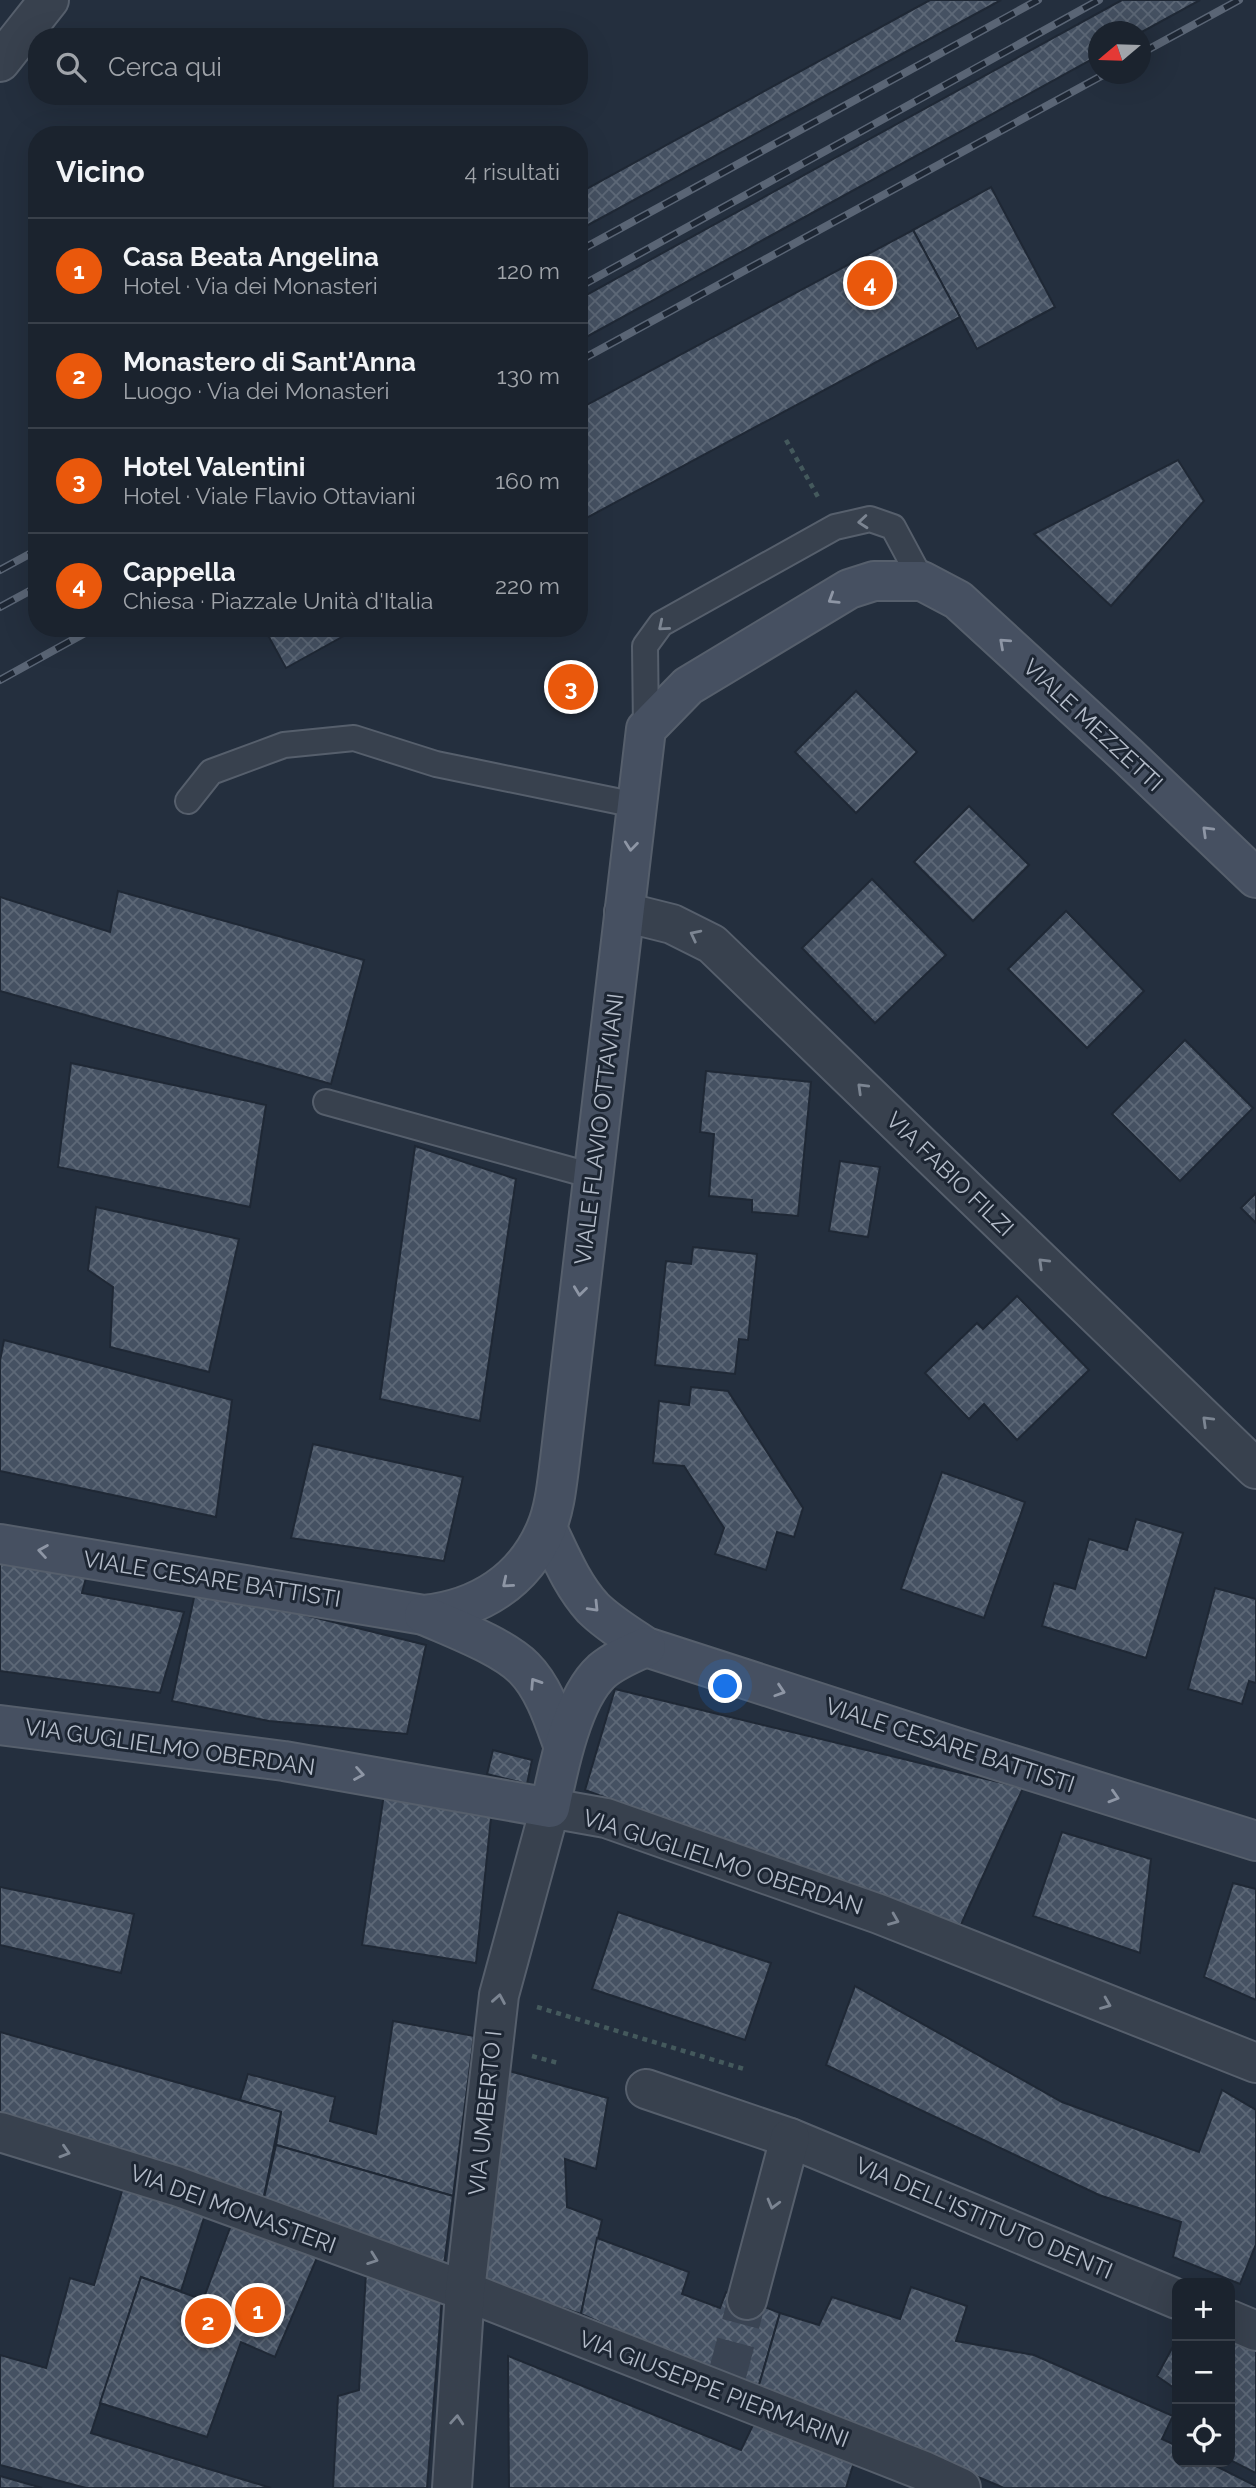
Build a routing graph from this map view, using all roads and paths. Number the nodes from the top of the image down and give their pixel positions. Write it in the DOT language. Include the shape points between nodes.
graph roads {
  1 [pos="49,0"];
  2 [pos="0,62"];
  3 [pos="786,440"];
  4 [pos="835,527"];
  5 [pos="922,581"];
  6 [pos="646,729"];
  7 [pos="188,801"];
  8 [pos="636,805"];
  9 [pos="1256,878"];
  10 [pos="624,912"];
  11 [pos="326,1102"];
  12 [pos="593,1176"];
  13 [pos="1256,1469"];
  14 [pos="547,1528"];
  15 [pos="0,1544"];
  16 [pos="424,1615"];
  17 [pos="646,1647"];
  18 [pos="0,1725"];
  19 [pos="563,1745"];
  20 [pos="550,1808"];
  21 [pos="1256,1841"];
  22 [pos="499,1995"];
  23 [pos="1256,2063"];
  24 [pos="744,2069"];
  25 [pos="646,2090"];
  26 [pos="0,2132"];
  27 [pos="790,2138"];
  28 [pos="465,2291"];
  29 [pos="1172,2297"];
  30 [pos="747,2301"];
  31 [pos="1235,2322"];
  32 [pos="1256,2331"];
  33 [pos="452,2488"];
  34 [pos="961,2488"];
  1 -- 2 [label="street"];
  3 -- 4 [label="path"];
  5 -- 4 [label="lane, one-way" via="893,527 870,519"];
  4 -- 6 [label="lane, one-way" via="661,624 645,646"];
  5 -- 6 [label="main road, one-way" via="874,581 849,589 688,686"];
  9 -- 5 [label="main road, VIALE MEZZETTI, one-way" via="958,600"];
  6 -- 8 [label="main road, VIALE FLAVIO OTTAVIANI"];
  7 -- 8 [label="lane" via="211,772 284,745 354,738 436,764"];
  8 -- 10 [label="main road, VIALE FLAVIO OTTAVIANI, one-way"];
  10 -- 12 [label="main road, VIALE FLAVIO OTTAVIANI"];
  13 -- 10 [label="street, VIA FABIO FILZI, one-way" via="712,944 672,924"];
  11 -- 12 [label="lane"];
  12 -- 14 [label="main road, VIALE FLAVIO OTTAVIANI, one-way" via="560,1460"];
  14 -- 16 [label="main road, VIALE CESARE BATTISTI, one-way" via="525,1566 499,1590 466,1606"];
  14 -- 17 [label="main road, VIALE CESARE BATTISTI, one-way" via="576,1586 594,1608"];
  16 -- 15 [label="main road, VIALE CESARE BATTISTI, one-way"];
  19 -- 16 [label="main road, VIALE CESARE BATTISTI, one-way" via="540,1689 525,1669 507,1655"];
  17 -- 19 [label="main road" via="600,1673"];
  17 -- 21 [label="main road, VIALE CESARE BATTISTI, one-way"];
  18 -- 20 [label="main road, VIA GUGLIELMO OBERDAN, one-way" via="284,1760"];
  19 -- 20 [label="main road, VIA UMBERTO I"];
  20 -- 22 [label="street, VIA UMBERTO I"];
  20 -- 23 [label="street, VIA GUGLIELMO OBERDAN, one-way" via="606,1818 879,1914"];
  22 -- 24 [label="path"];
  28 -- 22 [label="street, VIA UMBERTO I, one-way"];
  25 -- 27 [label="street, VIA DELL'ISTITUTO DENTI"];
  26 -- 28 [label="street, VIA DEI MONASTERI, one-way" via="176,2186"];
  27 -- 29 [label="street, VIA DELL'ISTITUTO DENTI"];
  27 -- 30 [label="street, one-way"];
  33 -- 28 [label="street, VIA UMBERTO I, one-way"];
  28 -- 34 [label="street, VIA GIUSEPPE PIERMARINI" via="724,2385"];
  31 -- 32 [label="street"];
}
